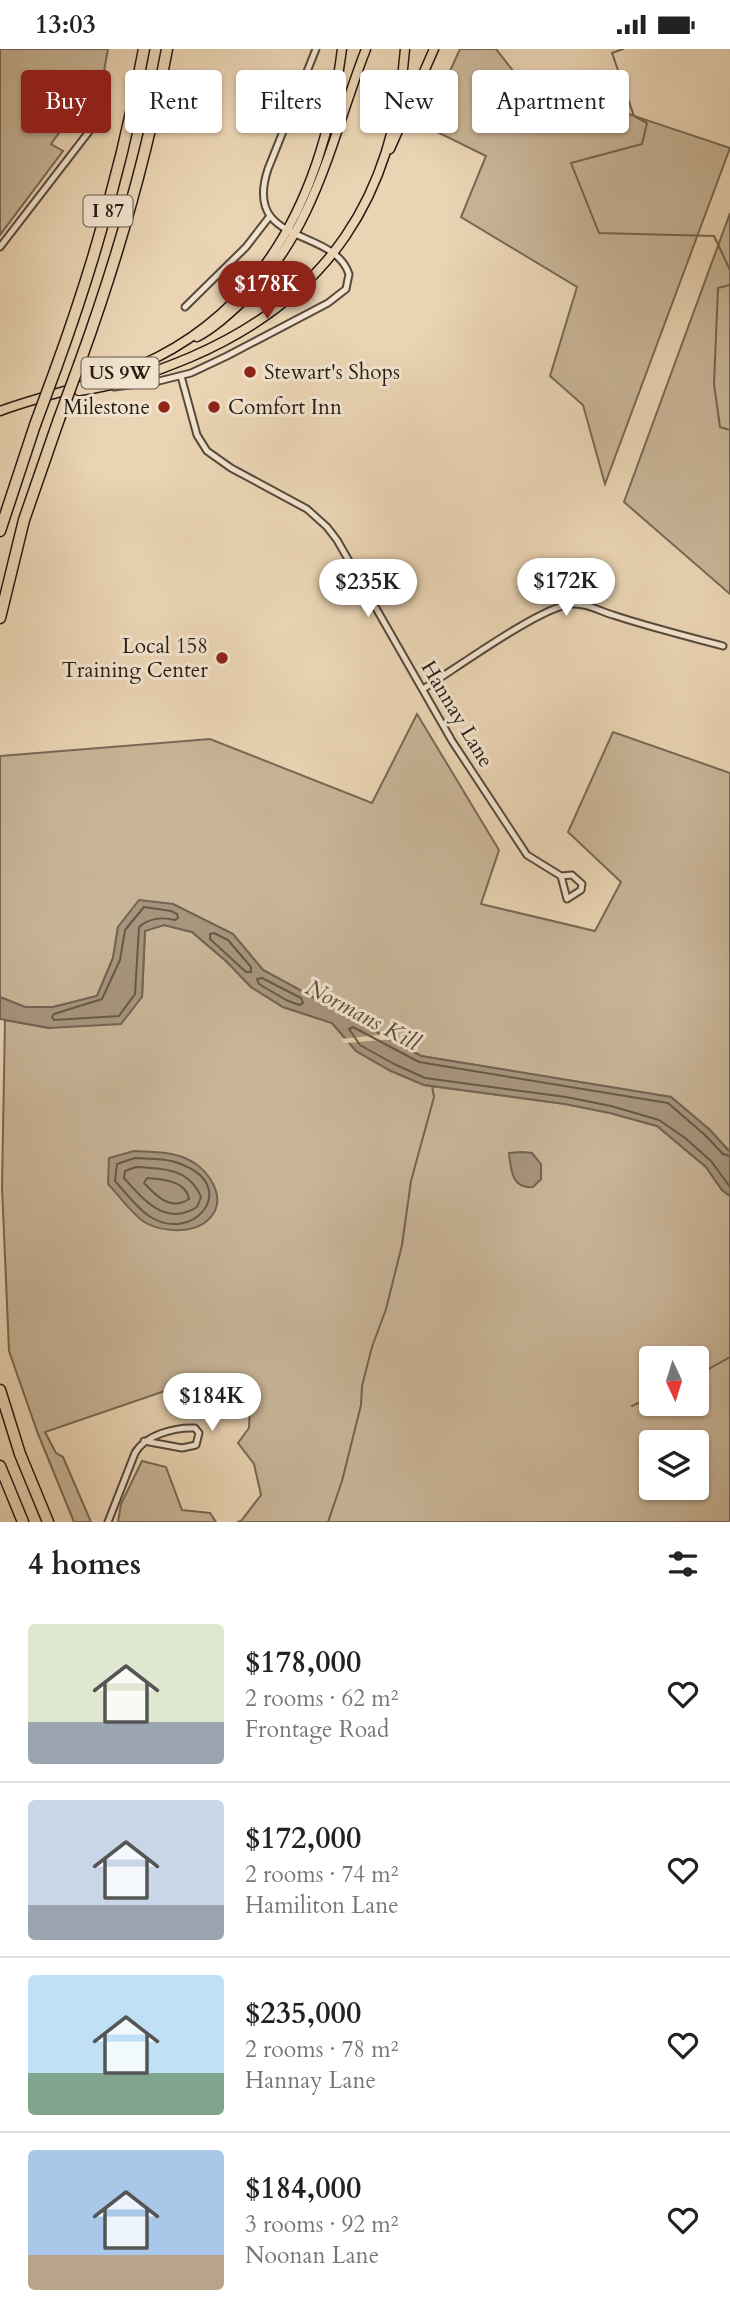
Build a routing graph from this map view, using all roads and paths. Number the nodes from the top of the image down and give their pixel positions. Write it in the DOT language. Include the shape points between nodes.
graph roads {
  1 [pos="144,49"];
  2 [pos="167,49"];
  3 [pos="316,49"];
  4 [pos="342,49"];
  5 [pos="366,49"];
  6 [pos="405,49"];
  7 [pos="435,49"];
  8 [pos="87,133"];
  9 [pos="380,166"];
  10 [pos="270,216"];
  11 [pos="292,232"];
  12 [pos="0,247"];
  13 [pos="333,255"];
  14 [pos="184,307"];
  15 [pos="181,376"];
  16 [pos="102,388"];
  17 [pos="62,393"];
  18 [pos="0,411"];
  19 [pos="0,531"];
  20 [pos="0,618"];
  21 [pos="723,646"];
  22 [pos="423,689"];
  23 [pos="561,876"];
  24 [pos="0,1389"];
  25 [pos="144,1441"];
  26 [pos="0,1466"];
  27 [pos="23,1522"];
  28 [pos="48,1522"];
  29 [pos="107,1522"];
  1 -- 19 [label="highway, I 87, bridge" via="131,117 88,277"];
  2 -- 20 [label="highway, I 87, bridge" via="115,261 24,520"];
  3 -- 10 [label="street" via="266,176 263,199"];
  4 -- 11 [label="main road, US 9W" via="321,151"];
  5 -- 11 [label="main road" via="317,192"];
  6 -- 9 [label="main road, US 9W" via="397,109"];
  7 -- 9 [label="main road"];
  8 -- 12 [label="street"];
  9 -- 13 [label="main road, US 9W" via="361,211"];
  10 -- 11 [label="street"];
  10 -- 14 [label="street" via="246,247"];
  11 -- 13 [label="street"];
  11 -- 17 [label="main road, US 9W" via="236,299 176,347"];
  13 -- 15 [label="street" via="349,274 340,295 228,356"];
  13 -- 16 [label="main road, US 9W" via="291,298 241,333 174,364"];
  15 -- 16 [label="street"];
  15 -- 22 [label="street, Hannay Lane" via="197,435 207,451 307,509 327,527"];
  16 -- 17 [label="main road, US 9W"];
  17 -- 18 [label="main road, US 9W"];
  21 -- 22 [label="street" via="587,605 570,604 536,617"];
  22 -- 23 [label="street, Hannay Lane" via="527,855"];
  23 -- 23 [label="street, Hannay Lane" via="572,875 582,884 581,890 567,899"];
  24 -- 28 [label="highway"];
  25 -- 25 [label="street" via="188,1448 196,1445 199,1433 186,1428"];
  25 -- 29 [label="street"];
  26 -- 27 [label="highway"];
}
